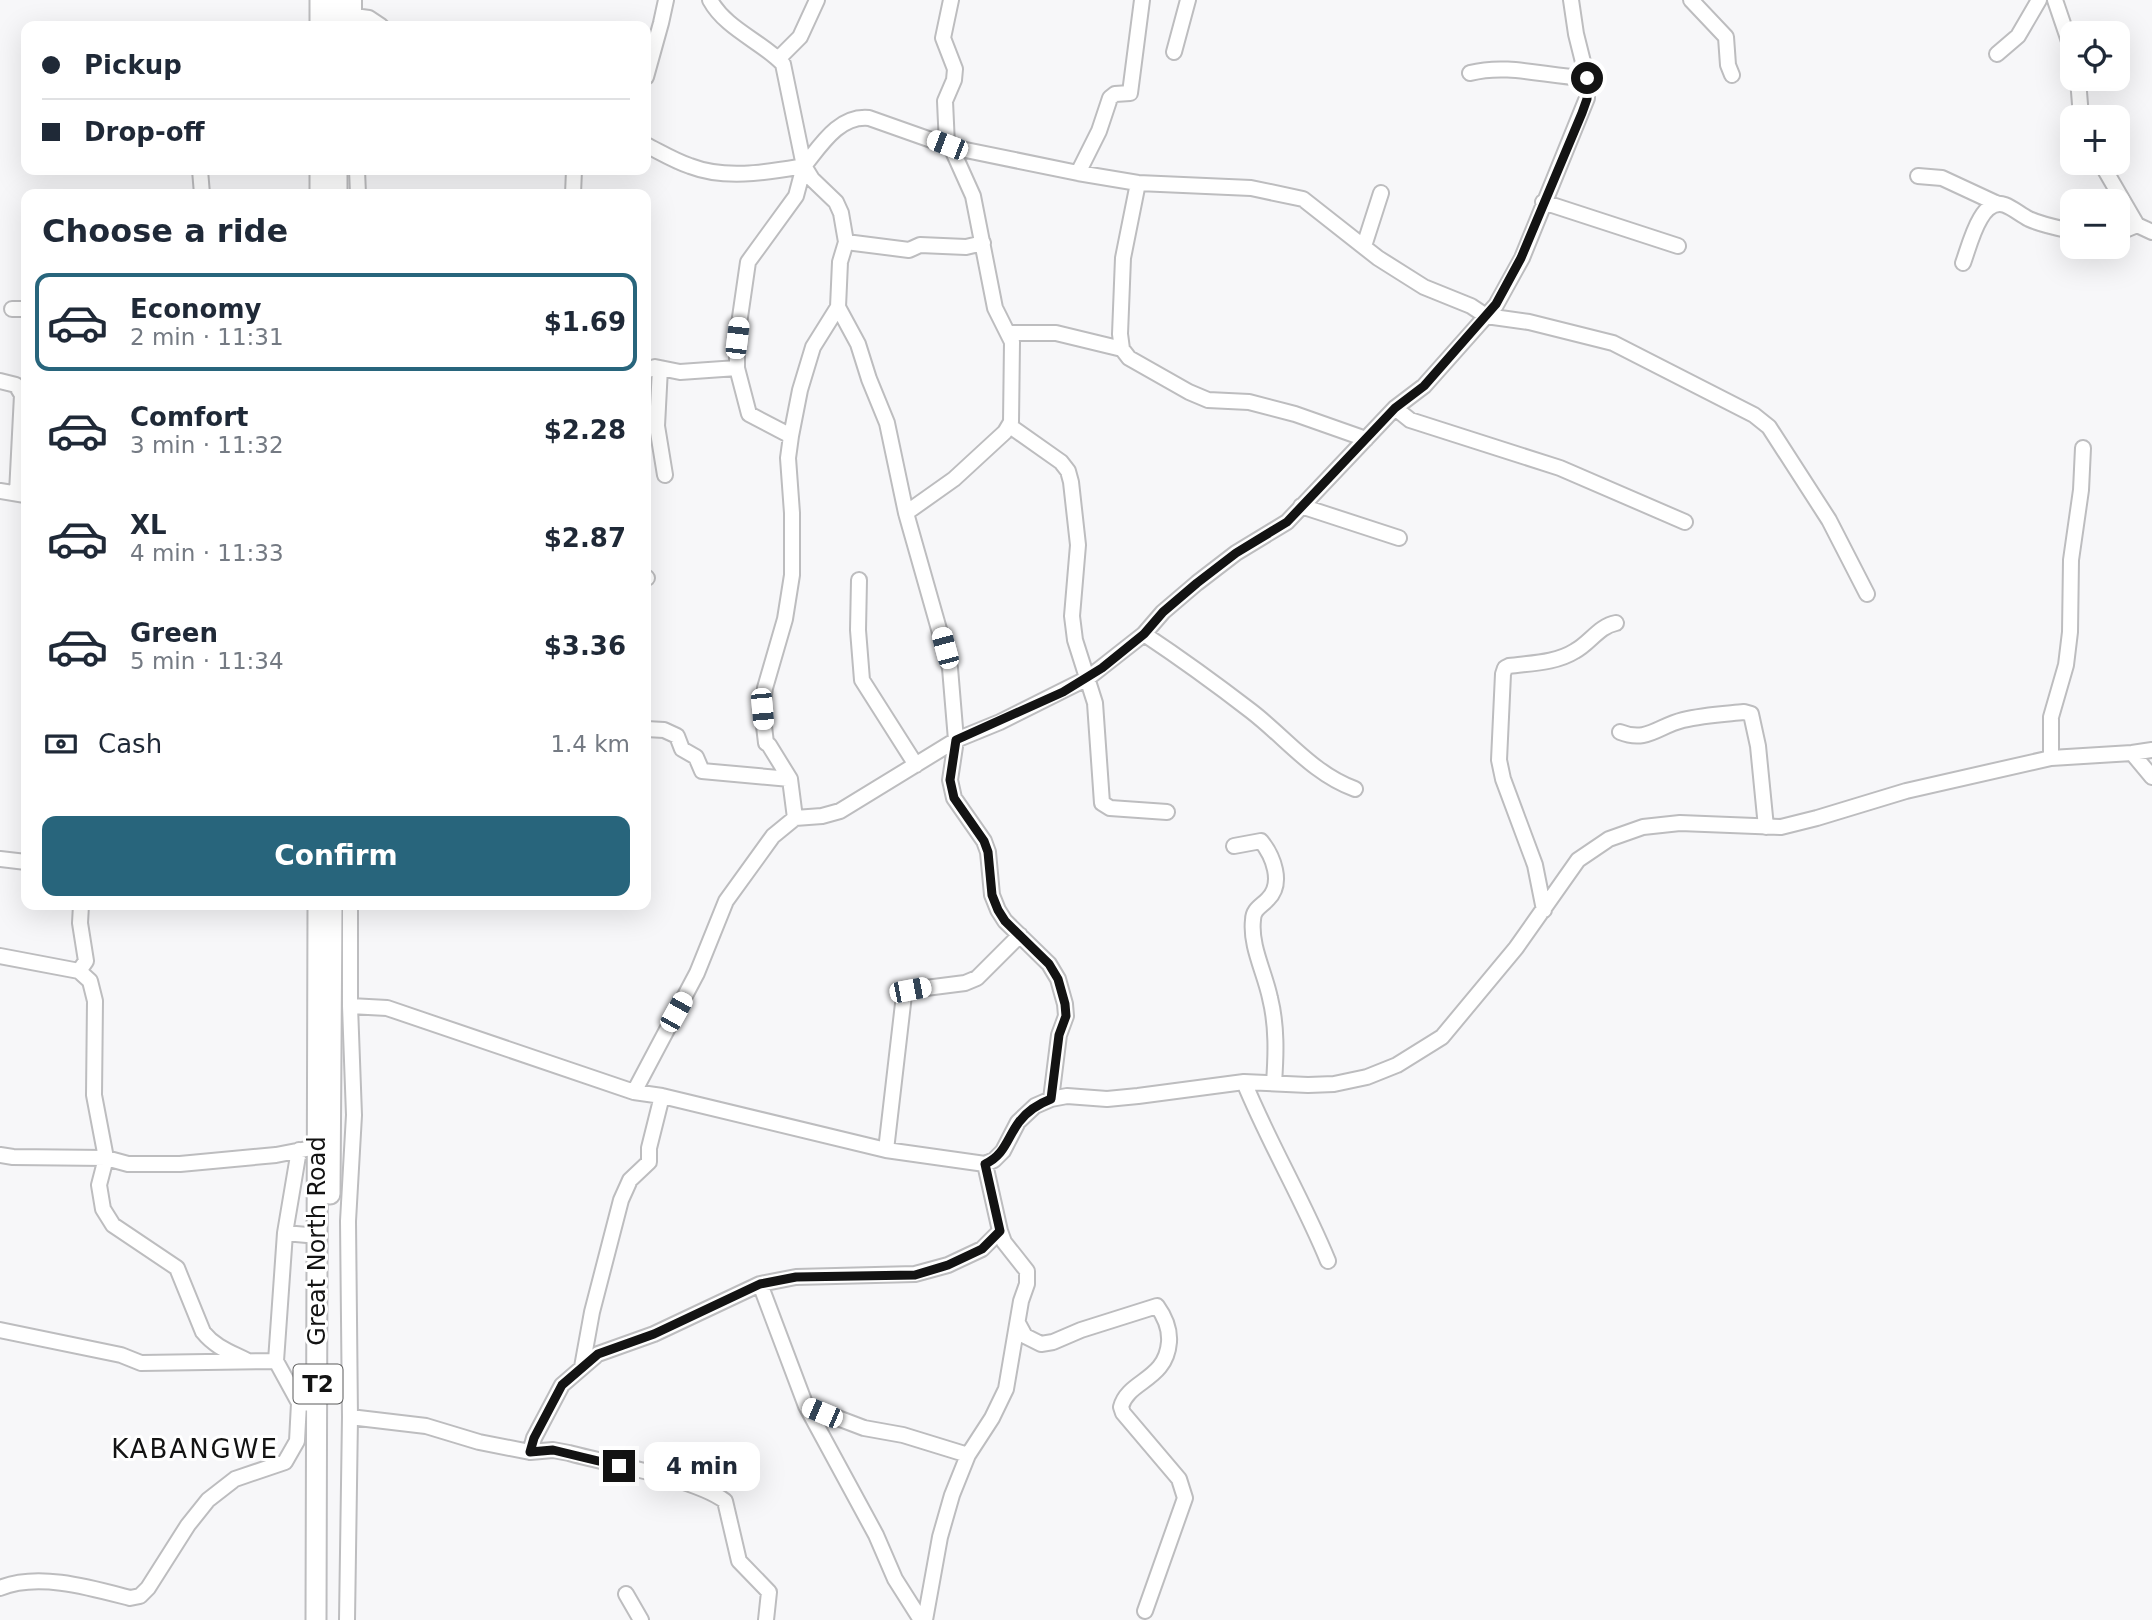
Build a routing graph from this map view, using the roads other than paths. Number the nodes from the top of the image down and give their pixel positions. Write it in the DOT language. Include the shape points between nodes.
graph roads {
  1 [pos="320,0"];
  2 [pos="338,0"];
  3 [pos="354,0"];
  4 [pos="666,0"];
  5 [pos="696,0"];
  6 [pos="817,0"];
  7 [pos="951,0"];
  8 [pos="1142,0"];
  9 [pos="1188,0"];
  10 [pos="1571,0"];
  11 [pos="1691,0"];
  12 [pos="2039,0"];
  13 [pos="2055,0"];
  14 [pos="712,4"];
  15 [pos="320,21"];
  16 [pos="348,21"];
  17 [pos="349,21"];
  18 [pos="357,21"];
  19 [pos="374,21"];
  20 [pos="2062,21"];
  21 [pos="1174,52"];
  22 [pos="1997,54"];
  23 [pos="778,59"];
  24 [pos="651,60"];
  25 [pos="1470,73"];
  26 [pos="1732,75"];
  27 [pos="1587,78"];
  28 [pos="949,146"];
  29 [pos="651,147"];
  30 [pos="804,166"];
  31 [pos="1078,173"];
  32 [pos="2108,175"];
  33 [pos="1918,176"];
  34 [pos="1138,183"];
  35 [pos="1381,194"];
  36 [pos="1543,202"];
  37 [pos="1998,204"];
  38 [pos="2137,225"];
  39 [pos="2060,228"];
  40 [pos="2130,228"];
  41 [pos="2152,232"];
  42 [pos="846,242"];
  43 [pos="983,243"];
  44 [pos="1364,246"];
  45 [pos="1678,246"];
  46 [pos="1963,263"];
  47 [pos="838,307"];
  48 [pos="1486,316"];
  49 [pos="1008,333"];
  50 [pos="1122,349"];
  51 [pos="737,368"];
  52 [pos="653,370"];
  53 [pos="0,381"];
  54 [pos="21,392"];
  55 [pos="1395,408"];
  56 [pos="1010,426"];
  57 [pos="791,436"];
  58 [pos="1366,439"];
  59 [pos="2082,448"];
  60 [pos="665,475"];
  61 [pos="0,491"];
  62 [pos="21,494"];
  63 [pos="1301,506"];
  64 [pos="906,513"];
  65 [pos="1685,522"];
  66 [pos="1399,538"];
  67 [pos="859,580"];
  68 [pos="1867,594"];
  69 [pos="1616,623"];
  70 [pos="1144,634"];
  71 [pos="1088,678"];
  72 [pos="651,729"];
  73 [pos="1620,732"];
  74 [pos="956,740"];
  75 [pos="2152,750"];
  76 [pos="2132,753"];
  77 [pos="2051,758"];
  78 [pos="916,765"];
  79 [pos="2152,777"];
  80 [pos="790,779"];
  81 [pos="1355,789"];
  82 [pos="1167,812"];
  83 [pos="795,818"];
  84 [pos="1766,827"];
  85 [pos="1234,846"];
  86 [pos="0,859"];
  87 [pos="21,861"];
  88 [pos="81,910"];
  89 [pos="318,910"];
  90 [pos="332,910"];
  91 [pos="350,910"];
  92 [pos="1544,910"];
  93 [pos="1020,935"];
  94 [pos="0,956"];
  95 [pos="79,971"];
  96 [pos="350,1006"];
  97 [pos="1244,1082"];
  98 [pos="1274,1083"];
  99 [pos="634,1092"];
  100 [pos="662,1096"];
  101 [pos="1051,1099"];
  102 [pos="308,1149"];
  103 [pos="886,1150"];
  104 [pos="0,1155"];
  105 [pos="106,1158"];
  106 [pos="985,1164"];
  107 [pos="1000,1231"];
  108 [pos="285,1233"];
  109 [pos="318,1236"];
  110 [pos="1328,1261"];
  111 [pos="760,1284"];
  112 [pos="1018,1323"];
  113 [pos="0,1330"];
  114 [pos="246,1360"];
  115 [pos="276,1361"];
  116 [pos="582,1367"];
  117 [pos="308,1403"];
  118 [pos="806,1406"];
  119 [pos="350,1417"];
  120 [pos="530,1452"];
  121 [pos="968,1455"];
  122 [pos="0,1588"];
  123 [pos="625,1594"];
  124 [pos="1145,1611"];
  125 [pos="316,1620"];
  126 [pos="329,1620"];
  127 [pos="347,1620"];
  128 [pos="641,1620"];
  129 [pos="766,1620"];
  130 [pos="923,1620"];
  1 -- 15 [label="main road"];
  2 -- 16 [label="main road"];
  3 -- 17 [label="street"];
  4 -- 24 [label="street"];
  5 -- 14 [label="street"];
  6 -- 23 [label="street" via="800,37"];
  7 -- 28 [label="street" via="943,38 955,76 945,101"];
  8 -- 31 [label="street" via="1130,93 1110,98"];
  9 -- 21 [label="street"];
  10 -- 27 [label="street"];
  11 -- 26 [label="street" via="1727,37"];
  12 -- 22 [label="street" via="2018,36"];
  13 -- 20 [label="street"];
  14 -- 23 [label="street"];
  18 -- 19 [label="street"];
  23 -- 30 [label="street" via="786,70"];
  25 -- 27 [label="street" via="1525,70"];
  27 -- 36 [label="street" via="1587,99"];
  28 -- 30 [label="street" via="885,121 858,117 828,136"];
  28 -- 31 [label="street"];
  28 -- 43 [label="street" via="973,197"];
  29 -- 30 [label="street" via="706,171 749,173"];
  30 -- 42 [label="street" via="836,202"];
  30 -- 51 [label="street" via="796,195 748,262"];
  31 -- 34 [label="street"];
  32 -- 38 [label="street"];
  33 -- 37 [label="street" via="1942,178"];
  34 -- 44 [label="street" via="1251,188 1303,199"];
  34 -- 50 [label="street" via="1123,258"];
  35 -- 44 [label="street"];
  36 -- 45 [label="street"];
  36 -- 48 [label="street" via="1521,258"];
  37 -- 39 [label="street"];
  37 -- 46 [label="street" via="1978,220"];
  38 -- 40 [label="street"];
  38 -- 41 [label="street"];
  42 -- 43 [label="street" via="909,250"];
  42 -- 47 [label="street" via="840,262"];
  43 -- 49 [label="street" via="993,303"];
  44 -- 48 [label="street" via="1424,288"];
  47 -- 57 [label="street" via="813,347"];
  47 -- 64 [label="street" via="858,344 884,414"];
  48 -- 55 [label="street" via="1424,386"];
  48 -- 68 [label="street" via="1613,343 1754,415 1769,427 1821,508"];
  49 -- 50 [label="street" via="1056,333"];
  49 -- 56 [label="street" via="1013,348"];
  50 -- 58 [label="street" via="1135,363 1208,400 1249,402"];
  51 -- 52 [label="street"];
  51 -- 57 [label="street" via="749,414"];
  52 -- 60 [label="street"];
  53 -- 54 [label="street" via="16,385"];
  55 -- 58 [label="street"];
  55 -- 65 [label="street" via="1410,420 1560,468"];
  56 -- 64 [label="street" via="954,479"];
  56 -- 71 [label="street" via="1068,471 1077,533 1072,616"];
  57 -- 80 [label="street" via="792,575 762,709 765,743"];
  58 -- 63 [label="street"];
  59 -- 77 [label="street" via="2071,560 2070,632 2051,717"];
  61 -- 62 [label="street"];
  63 -- 66 [label="street"];
  63 -- 70 [label="street" via="1287,522 1197,583"];
  64 -- 74 [label="street" via="950,668"];
  67 -- 78 [label="street" via="862,680"];
  69 -- 92 [label="street" via="1572,653 1509,666 1503,674 1499,760 1535,865"];
  70 -- 71 [label="street"];
  70 -- 81 [label="street" via="1252,711 1314,767"];
  71 -- 74 [label="street"];
  71 -- 82 [label="street" via="1095,703 1102,803 1110,808"];
  72 -- 80 [label="street" via="677,736 680,747 696,757 702,771"];
  73 -- 84 [label="street" via="1640,737 1681,720 1751,715"];
  74 -- 78 [label="street"];
  74 -- 93 [label="street" via="950,780 954,798 984,841 998,910"];
  75 -- 76 [label="street"];
  76 -- 77 [label="street"];
  76 -- 79 [label="street"];
  77 -- 84 [label="street" via="1906,791 1781,827"];
  78 -- 83 [label="street" via="840,811"];
  80 -- 83 [label="street"];
  83 -- 99 [label="street" via="773,836 726,901 697,973"];
  84 -- 92 [label="street" via="1680,823 1643,827 1609,839 1577,860"];
  85 -- 98 [label="street" via="1261,841 1275,868 1272,894 1252,918 1273,1013"];
  86 -- 87 [label="street"];
  88 -- 95 [label="street" via="86,961"];
  89 -- 102 [label="main road, Great North Road / T2"];
  90 -- 126 [label="main road, Great North Road / T2"];
  91 -- 96 [label="street"];
  92 -- 98 [label="street" via="1459,1018 1424,1049 1367,1077 1308,1086"];
  93 -- 101 [label="street" via="1049,964 1065,1004"];
  93 -- 103 [label="street" via="977,978 910,990 904,995"];
  94 -- 95 [label="street"];
  95 -- 105 [label="street" via="90,981 94,994 94,1095"];
  96 -- 99 [label="street" via="387,1008"];
  96 -- 119 [label="street" via="354,1115 348,1221"];
  97 -- 98 [label="street"];
  97 -- 101 [label="street" via="1138,1096"];
  97 -- 110 [label="street"];
  99 -- 100 [label="street"];
  100 -- 103 [label="street"];
  100 -- 116 [label="street" via="649,1162 630,1180 621,1200"];
  101 -- 106 [label="street" via="1018,1122 1003,1151"];
  102 -- 105 [label="street" via="180,1164 128,1164"];
  102 -- 108 [label="street"];
  102 -- 109 [label="main road, Great North Road / T2"];
  103 -- 106 [label="street"];
  104 -- 105 [label="street"];
  105 -- 114 [label="street" via="99,1185 103,1209 113,1225 174,1265 203,1332 218,1347"];
  106 -- 107 [label="street"];
  107 -- 111 [label="street" via="982,1249 915,1275 796,1277"];
  107 -- 112 [label="street" via="1027,1271"];
  108 -- 109 [label="street"];
  108 -- 115 [label="street"];
  109 -- 117 [label="main road, Great North Road / T2"];
  111 -- 116 [label="street" via="654,1334 598,1354"];
  111 -- 118 [label="street"];
  112 -- 121 [label="street" via="1006,1389"];
  112 -- 124 [label="street" via="1025,1336 1041,1344 1157,1306 1163,1314 1169,1339 1165,1359 1121,1407 1179,1479 1185,1498"];
  113 -- 114 [label="street" via="121,1354 141,1363"];
  114 -- 115 [label="street"];
  115 -- 117 [label="street"];
  116 -- 120 [label="street" via="562,1385"];
  117 -- 122 [label="street" via="297,1441 285,1462 235,1479 208,1500 140,1596 130,1598 71,1584 26,1582"];
  117 -- 125 [label="main road, Great North Road / T2"];
  118 -- 121 [label="street" via="864,1428"];
  118 -- 130 [label="street" via="895,1579"];
  119 -- 120 [label="street" via="426,1426"];
  119 -- 127 [label="street"];
  120 -- 129 [label="street" via="569,1453 720,1497 727,1508 739,1560 769,1592"];
  121 -- 130 [label="street" via="940,1537"];
  123 -- 128 [label="street"];
}
